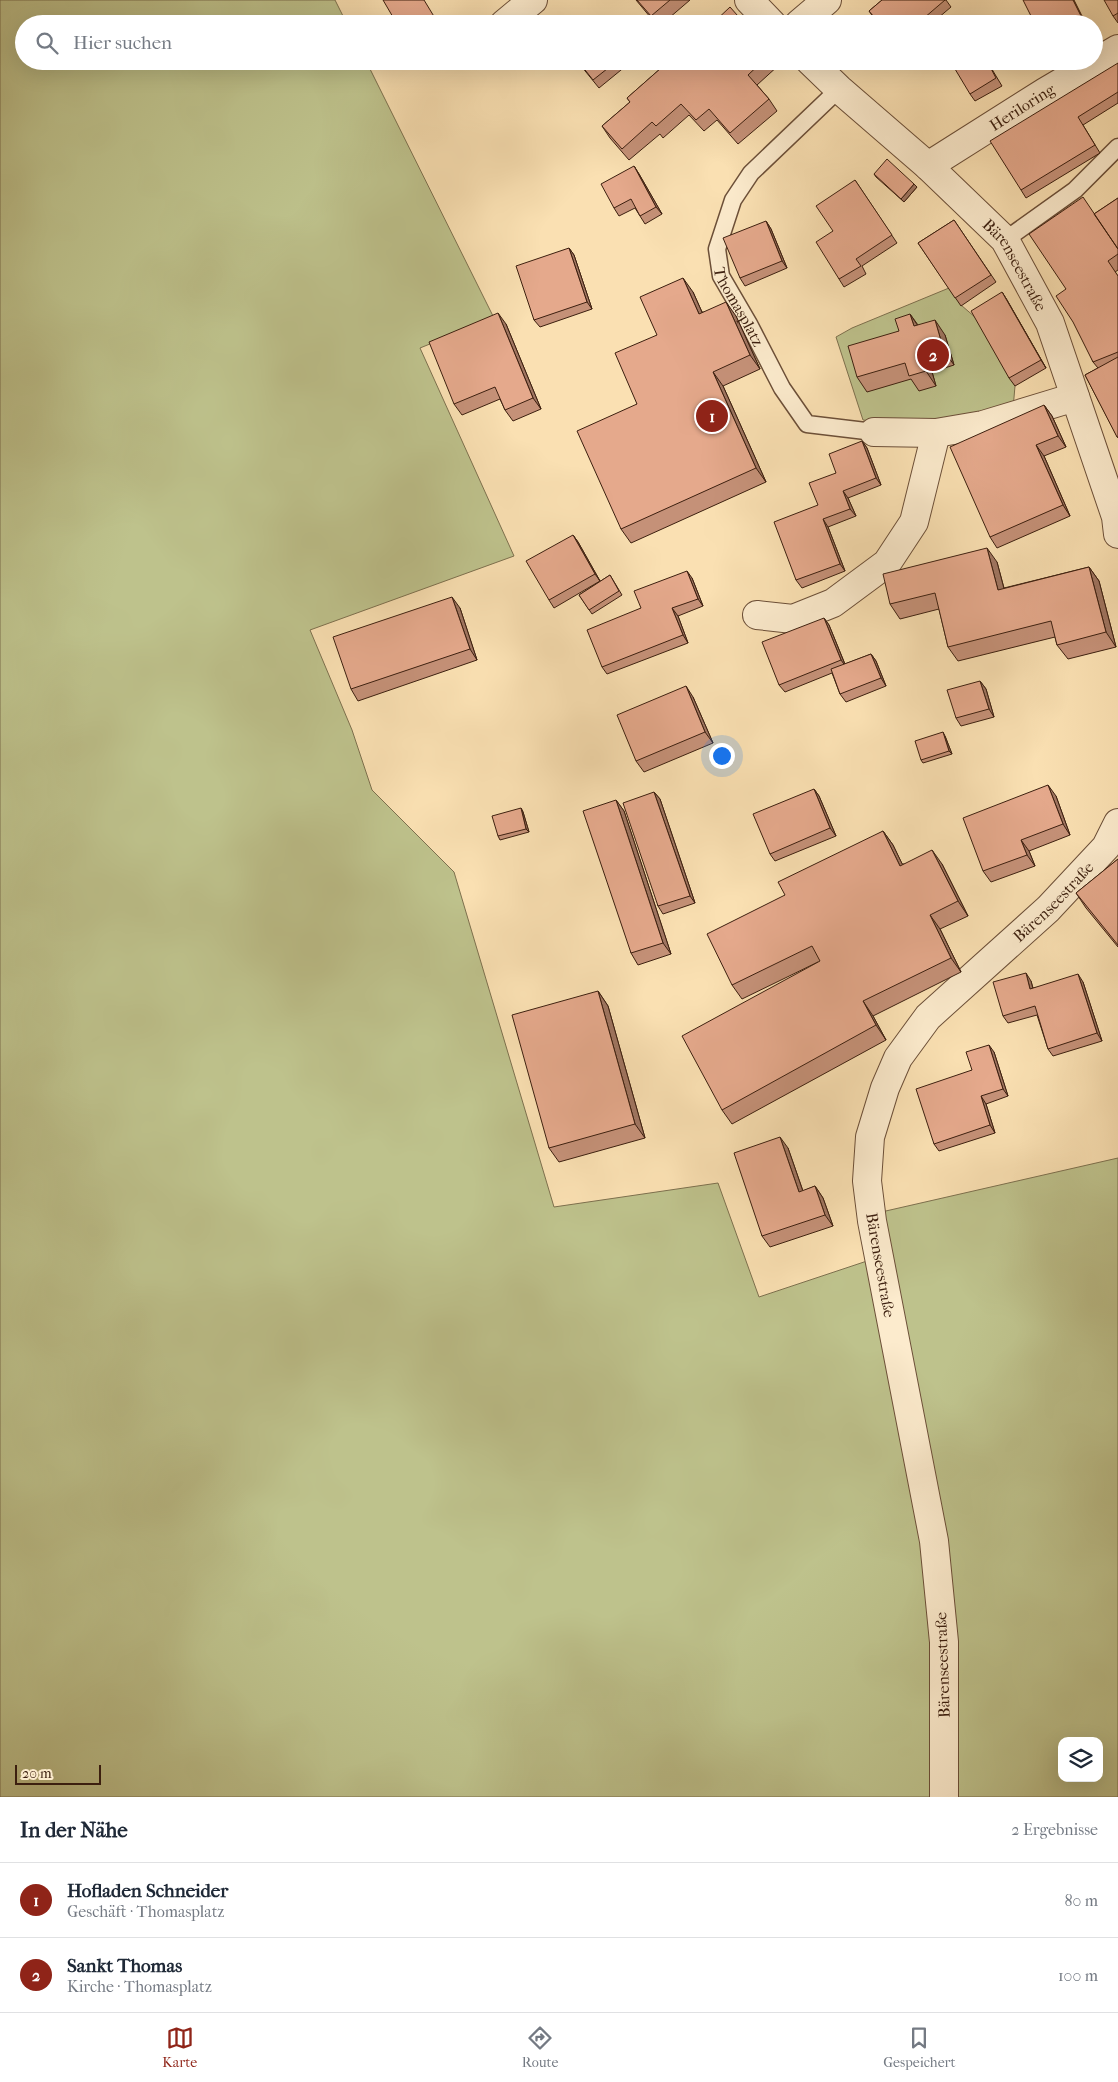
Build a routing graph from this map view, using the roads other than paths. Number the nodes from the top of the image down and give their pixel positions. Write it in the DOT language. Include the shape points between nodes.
graph roads {
  1 [pos="533,0"];
  2 [pos="749,0"];
  3 [pos="828,0"];
  4 [pos="515,15"];
  5 [pos="763,15"];
  6 [pos="810,15"];
  7 [pos="1118,49"];
  8 [pos="1103,58"];
  9 [pos="819,70"];
  10 [pos="1082,70"];
  11 [pos="839,89"];
  12 [pos="1118,146"];
  13 [pos="928,166"];
  14 [pos="1005,240"];
  15 [pos="1075,397"];
  16 [pos="874,432"];
  17 [pos="936,433"];
  18 [pos="1117,522"];
  19 [pos="757,615"];
  20 [pos="1118,823"];
  21 [pos="944,1797"];
  1 -- 4 [label="street"];
  2 -- 5 [label="street"];
  3 -- 6 [label="street"];
  7 -- 8 [label="street, Heriloring"];
  9 -- 11 [label="street, Bärenseestraße"];
  10 -- 13 [label="street, Heriloring"];
  11 -- 13 [label="street, Bärenseestraße"];
  11 -- 16 [label="lane, Thomasplatz" via="751,173 733,200 717,249 721,276 782,388 808,424"];
  12 -- 14 [label="lane" via="1075,190"];
  13 -- 14 [label="street, Bärenseestraße"];
  14 -- 15 [label="street, Bärenseestraße" via="1050,323"];
  15 -- 17 [label="street, Thomasplatz" via="983,425"];
  15 -- 18 [label="street, Bärenseestraße"];
  16 -- 17 [label="street, Thomasplatz"];
  17 -- 19 [label="street" via="914,522 887,564 833,603 793,619"];
  20 -- 21 [label="street, Bärenseestraße" via="1106,847 1048,909 928,1017 898,1058 870,1137 868,1181 872,1221 934,1541 944,1642"];
}
